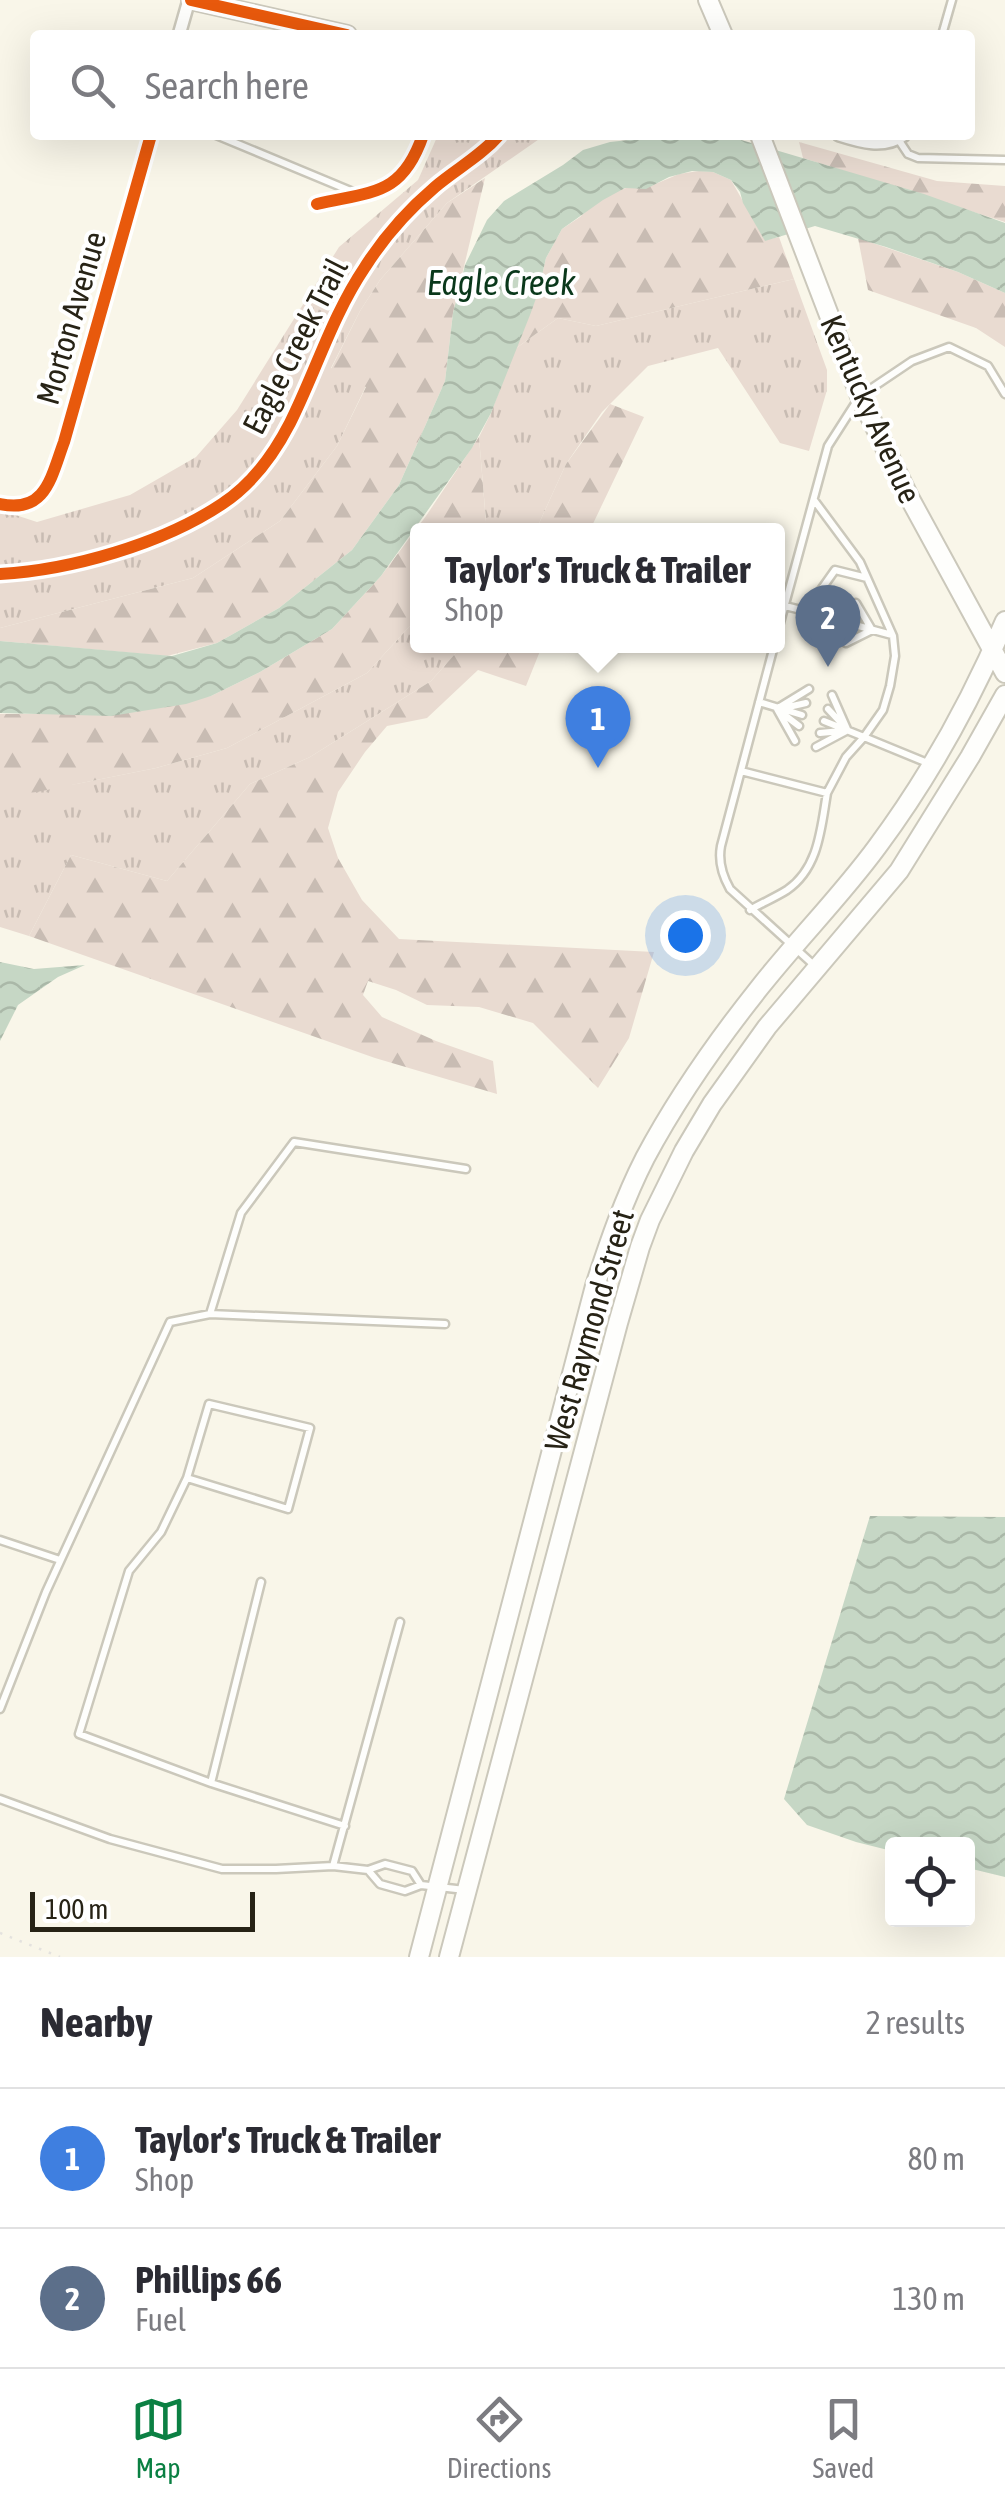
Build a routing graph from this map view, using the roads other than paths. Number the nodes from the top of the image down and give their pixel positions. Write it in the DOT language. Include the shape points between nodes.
graph roads {
  1 [pos="190,0"];
  2 [pos="708,0"];
  3 [pos="952,0"];
  4 [pos="181,30"];
  5 [pos="323,30"];
  6 [pos="720,30"];
  7 [pos="943,30"];
  8 [pos="150,140"];
  9 [pos="228,140"];
  10 [pos="421,140"];
  11 [pos="762,140"];
  12 [pos="861,140"];
  13 [pos="891,140"];
  14 [pos="902,140"];
  15 [pos="1005,160"];
  16 [pos="359,194"];
  17 [pos="317,204"];
  18 [pos="1005,394"];
  19 [pos="860,396"];
  20 [pos="814,499"];
  21 [pos="0,504"];
  22 [pos="867,578"];
  23 [pos="831,596"];
  24 [pos="856,602"];
  25 [pos="785,606"];
  26 [pos="806,611"];
  27 [pos="826,616"];
  28 [pos="1005,621"];
  29 [pos="851,624"];
  30 [pos="872,630"];
  31 [pos="820,636"];
  32 [pos="893,636"];
  33 [pos="846,643"];
  34 [pos="992,650"];
  35 [pos="772,653"];
  36 [pos="1005,673"];
  37 [pos="809,688"];
  38 [pos="832,695"];
  39 [pos="1005,695"];
  40 [pos="759,702"];
  41 [pos="806,703"];
  42 [pos="777,709"];
  43 [pos="828,710"];
  44 [pos="802,715"];
  45 [pos="824,722"];
  46 [pos="799,726"];
  47 [pos="847,730"];
  48 [pos="820,732"];
  49 [pos="864,736"];
  50 [pos="796,741"];
  51 [pos="816,746"];
  52 [pos="932,765"];
  53 [pos="740,771"];
  54 [pos="827,793"];
  55 [pos="750,910"];
  56 [pos="794,947"];
  57 [pos="818,968"];
  58 [pos="466,1169"];
  59 [pos="210,1314"];
  60 [pos="444,1324"];
  61 [pos="187,1478"];
  62 [pos="0,1540"];
  63 [pos="60,1560"];
  64 [pos="261,1582"];
  65 [pos="400,1622"];
  66 [pos="1,1705"];
  67 [pos="211,1783"];
  68 [pos="0,1798"];
  69 [pos="344,1826"];
  70 [pos="334,1866"];
  71 [pos="368,1870"];
  72 [pos="429,1886"];
  73 [pos="466,1890"];
  74 [pos="419,1957"];
  75 [pos="448,1957"];
  1 -- 4 [label="street"];
  1 -- 5 [label="main road"];
  2 -- 6 [label="main road"];
  3 -- 7 [label="lane"];
  8 -- 21 [label="street, Morton Avenue" via="46,490 26,505"];
  9 -- 16 [label="lane"];
  10 -- 16 [label="street" via="386,188"];
  11 -- 19 [label="main road, Kentucky Avenue"];
  12 -- 13 [label="street"];
  14 -- 15 [label="lane" via="918,158"];
  16 -- 17 [label="street"];
  18 -- 19 [label="lane" via="988,366 950,347 912,361"];
  19 -- 20 [label="lane" via="828,446"];
  19 -- 34 [label="main road, Kentucky Avenue"];
  20 -- 22 [label="lane"];
  20 -- 25 [label="lane"];
  22 -- 26 [label="lane" via="835,570"];
  22 -- 32 [label="lane"];
  23 -- 26 [label="lane"];
  24 -- 30 [label="lane"];
  25 -- 26 [label="lane"];
  26 -- 27 [label="lane"];
  26 -- 31 [label="lane"];
  28 -- 34 [label="main road, West Raymond Street"];
  29 -- 30 [label="lane"];
  30 -- 32 [label="lane"];
  30 -- 33 [label="lane"];
  32 -- 49 [label="lane" via="890,686"];
  34 -- 36 [label="main road, Kentucky Avenue"];
  34 -- 52 [label="main road, West Raymond Street"];
  35 -- 40 [label="lane"];
  37 -- 42 [label="lane"];
  38 -- 47 [label="lane"];
  39 -- 57 [label="main road, West Raymond Street" via="916,846"];
  40 -- 42 [label="lane"];
  40 -- 53 [label="lane"];
  41 -- 42 [label="lane"];
  42 -- 44 [label="lane"];
  42 -- 46 [label="lane"];
  42 -- 50 [label="lane"];
  43 -- 47 [label="lane"];
  45 -- 47 [label="lane"];
  47 -- 48 [label="lane"];
  47 -- 49 [label="lane"];
  47 -- 51 [label="lane"];
  49 -- 52 [label="lane"];
  49 -- 54 [label="lane"];
  52 -- 56 [label="main road, West Raymond Street" via="878,847"];
  53 -- 54 [label="lane"];
  53 -- 55 [label="lane" via="720,860 730,889"];
  54 -- 55 [label="lane" via="806,870 790,888"];
  55 -- 56 [label="lane"];
  56 -- 57 [label="lane"];
  56 -- 72 [label="main road, West Raymond Street" via="688,1085 615,1227"];
  57 -- 73 [label="main road, West Raymond Street" via="712,1104 640,1246"];
  58 -- 59 [label="lane" via="294,1142 241,1213"];
  59 -- 60 [label="lane"];
  59 -- 63 [label="lane" via="170,1322"];
  61 -- 61 [label="lane" via="209,1404 310,1428 288,1509"];
  61 -- 67 [label="lane" via="161,1532 129,1572 79,1734"];
  62 -- 63 [label="lane"];
  63 -- 66 [label="lane"];
  64 -- 67 [label="lane"];
  65 -- 69 [label="lane"];
  67 -- 69 [label="lane"];
  68 -- 70 [label="lane" via="110,1839 222,1869"];
  69 -- 70 [label="lane"];
  70 -- 71 [label="lane"];
  71 -- 72 [label="lane" via="385,1864 412,1871"];
  71 -- 72 [label="lane" via="393,1888"];
  72 -- 73 [label="lane"];
  72 -- 74 [label="main road, West Raymond Street"];
  73 -- 75 [label="main road, West Raymond Street"];
}
